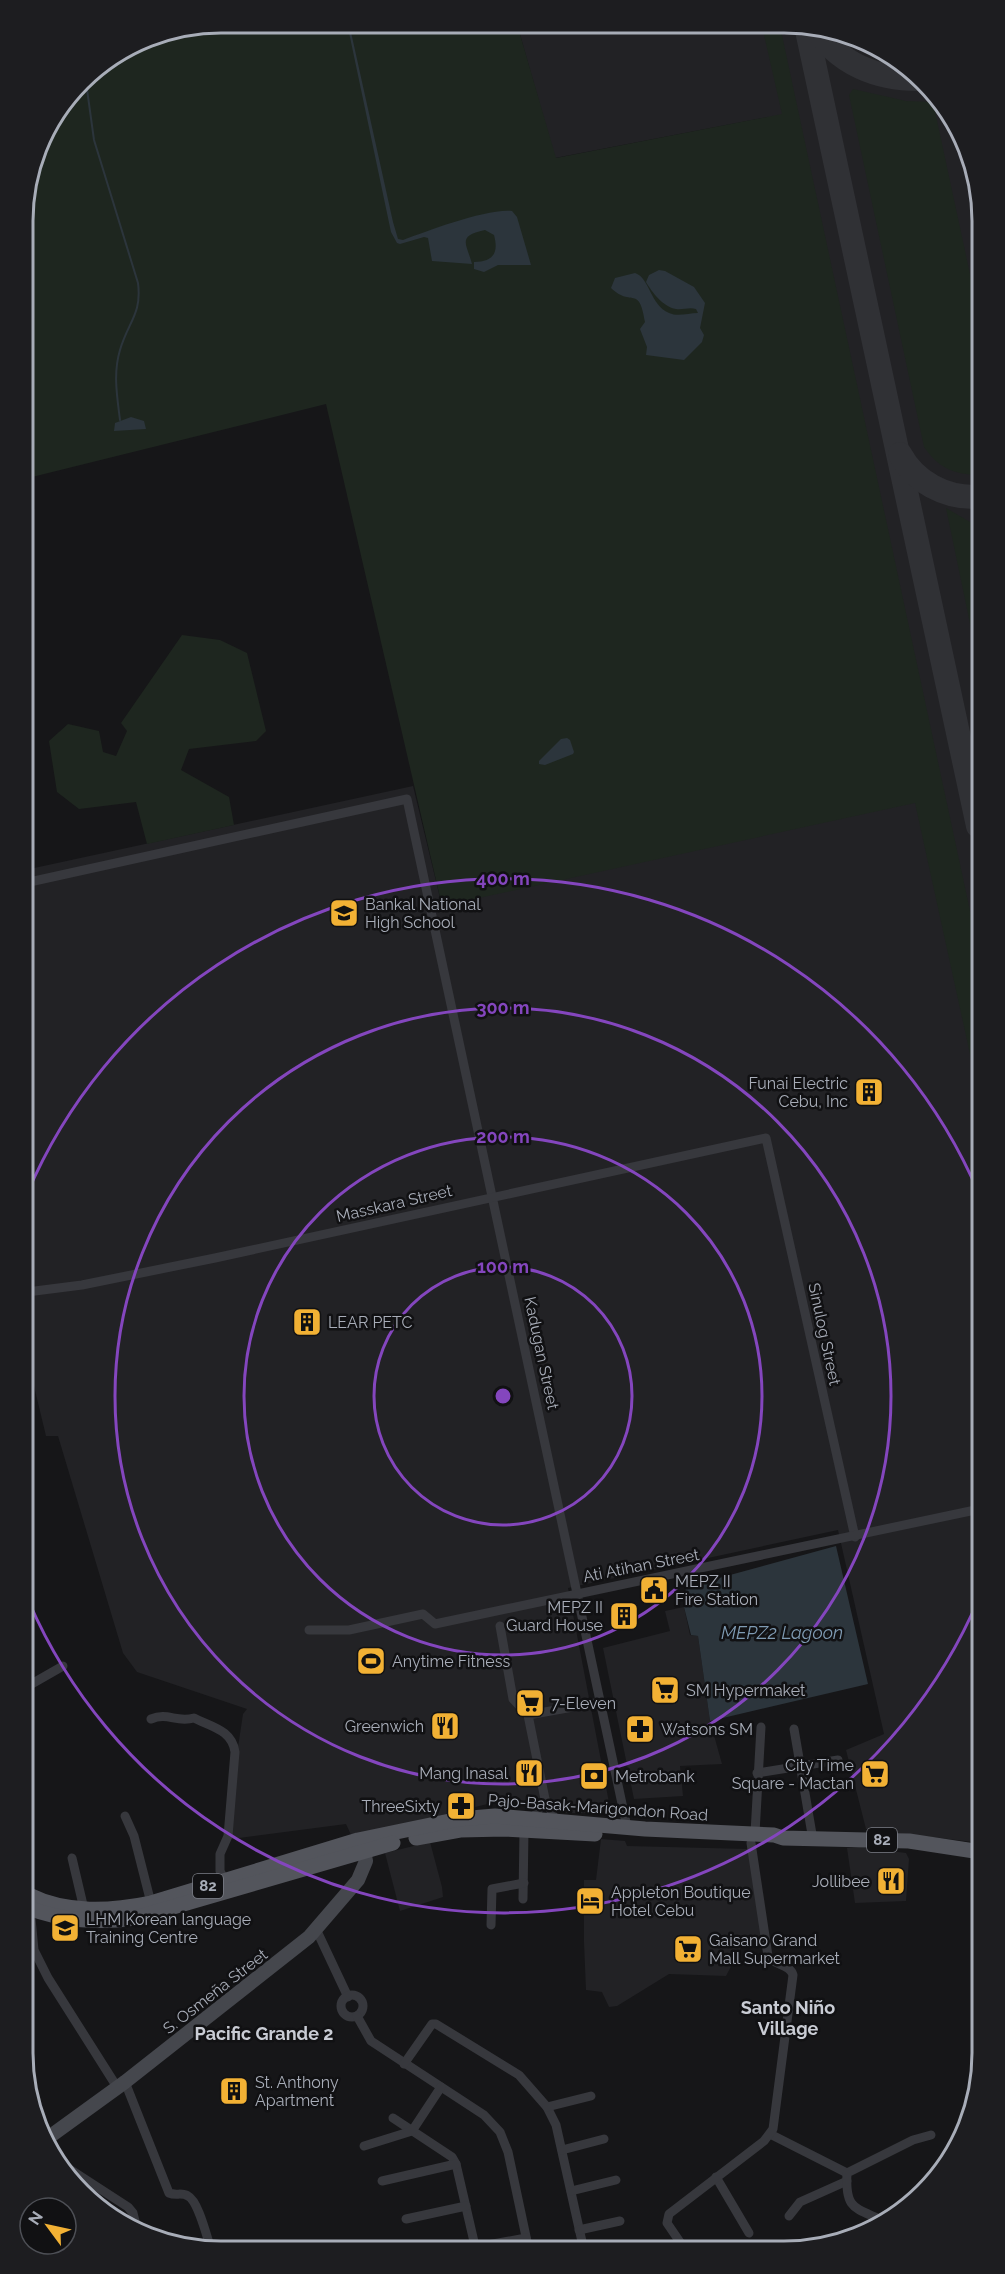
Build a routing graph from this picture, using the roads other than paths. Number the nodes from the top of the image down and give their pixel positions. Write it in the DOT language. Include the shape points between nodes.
graph roads {
  1 [pos="33,881"];
  2 [pos="766,1138"];
  3 [pos="493,1196"];
  4 [pos="33,1291"];
  5 [pos="972,1511"];
  6 [pos="855,1537"];
  7 [pos="578,1592"];
  8 [pos="500,1626"];
  9 [pos="309,1630"];
  10 [pos="63,1666"];
  11 [pos="33,1683"];
  12 [pos="602,1702"];
  13 [pos="528,1715"];
  14 [pos="151,1719"];
  15 [pos="761,1727"];
  16 [pos="794,1729"];
  17 [pos="838,1760"];
  18 [pos="801,1766"];
  19 [pos="757,1773"];
  20 [pos="545,1799"];
  21 [pos="125,1816"];
  22 [pos="556,1821"];
  23 [pos="529,1825"];
  24 [pos="627,1827"];
  25 [pos="753,1838"];
  26 [pos="813,1840"];
  27 [pos="363,1845"];
  28 [pos="972,1851"];
  29 [pos="72,1858"];
  30 [pos="225,1881"];
  31 [pos="524,1883"];
  32 [pos="523,1899"];
  33 [pos="151,1903"];
  34 [pos="33,1904"];
  35 [pos="33,1905"];
  36 [pos="84,1909"];
  37 [pos="491,1925"];
  38 [pos="313,1933"];
  39 [pos="33,1941"];
  40 [pos="348,1997"];
  41 [pos="357,2016"];
  42 [pos="404,2064"];
  43 [pos="121,2084"];
  44 [pos="441,2087"];
  45 [pos="591,2096"];
  46 [pos="547,2107"];
  47 [pos="393,2118"];
  48 [pos="412,2131"];
  49 [pos="770,2134"];
  50 [pos="52,2135"];
  51 [pos="931,2135"];
  52 [pos="604,2139"];
  53 [pos="364,2146"];
  54 [pos="562,2150"];
  55 [pos="456,2164"];
  56 [pos="78,2175"];
  57 [pos="716,2177"];
  58 [pos="847,2177"];
  59 [pos="616,2180"];
  60 [pos="382,2181"];
  61 [pos="571,2191"];
  62 [pos="466,2206"];
  63 [pos="789,2216"];
  64 [pos="876,2217"];
  65 [pos="405,2219"];
  66 [pos="135,2220"];
  67 [pos="620,2221"];
  68 [pos="579,2230"];
  69 [pos="749,2233"];
  70 [pos="208,2241"];
  71 [pos="473,2241"];
  72 [pos="527,2241"];
  73 [pos="582,2241"];
  74 [pos="679,2241"];
  1 -- 3 [label="street, Kadugan Street" via="407,799"];
  2 -- 3 [label="street, Masskara Street"];
  2 -- 6 [label="street, Sinulog Street"];
  3 -- 4 [label="street, Masskara Street" via="208,1259"];
  3 -- 7 [label="street, Kadugan Street"];
  5 -- 6 [label="street, Ati Atihan Street"];
  6 -- 7 [label="street, Ati Atihan Street"];
  7 -- 9 [label="street, Ati Atihan Street" via="435,1624 423,1614 349,1630"];
  7 -- 12 [label="street, Kadugan Street"];
  8 -- 13 [label="street" via="513,1698"];
  10 -- 11 [label="street"];
  12 -- 13 [label="street"];
  12 -- 24 [label="street, Kadugan Street"];
  13 -- 20 [label="street"];
  14 -- 30 [label="street" via="161,1715 184,1721 194,1718 228,1735 233,1742 228,1836 220,1854 220,1871"];
  15 -- 19 [label="street"];
  16 -- 18 [label="street"];
  17 -- 18 [label="street"];
  18 -- 19 [label="street"];
  18 -- 26 [label="street"];
  19 -- 25 [label="street"];
  20 -- 22 [label="street"];
  20 -- 23 [label="street"];
  21 -- 33 [label="street"];
  22 -- 23 [label="main road, Pajo-Basak-Marigondon Road / 82"];
  22 -- 24 [label="main road, Pajo-Basak-Marigondon Road / 82"];
  23 -- 25 [label="main road, Pajo-Basak-Marigondon Road / 82"];
  23 -- 27 [label="main road, Pajo-Basak-Marigondon Road / 82" via="495,1816 459,1819"];
  23 -- 31 [label="street"];
  24 -- 25 [label="main road, Pajo-Basak-Marigondon Road / 82"];
  25 -- 26 [label="main road, Pajo-Basak-Marigondon Road / 82" via="774,1835"];
  25 -- 49 [label="street" via="768,1956 793,1975"];
  26 -- 28 [label="main road, Pajo-Basak-Marigondon Road / 82" via="909,1841"];
  27 -- 30 [label="main road, Pajo-Basak-Marigondon Road / 82"];
  27 -- 35 [label="main road, Pajo-Basak-Marigondon Road / 82" via="135,1918 85,1920"];
  27 -- 38 [label="street, S. Osmeña Street" via="366,1861 358,1880"];
  29 -- 36 [label="street"];
  30 -- 33 [label="main road, Pajo-Basak-Marigondon Road / 82"];
  31 -- 32 [label="street"];
  31 -- 37 [label="street" via="492,1889"];
  33 -- 36 [label="main road, Pajo-Basak-Marigondon Road / 82"];
  34 -- 36 [label="main road, Pajo-Basak-Marigondon Road / 82"];
  38 -- 40 [label="street"];
  38 -- 43 [label="street, S. Osmeña Street"];
  39 -- 43 [label="street" via="48,1978"];
  40 -- 41 [label="street" via="361,2000 362,2011"];
  40 -- 41 [label="street" via="342,2011 350,2017"];
  41 -- 42 [label="street" via="371,2041"];
  42 -- 44 [label="street"];
  42 -- 46 [label="street" via="428,2027 436,2024 519,2075"];
  43 -- 50 [label="street, S. Osmeña Street"];
  43 -- 70 [label="street" via="169,2193 190,2196"];
  44 -- 48 [label="street"];
  44 -- 72 [label="street" via="484,2115 500,2132"];
  45 -- 46 [label="street"];
  46 -- 54 [label="street"];
  47 -- 48 [label="street"];
  48 -- 53 [label="street"];
  48 -- 55 [label="street" via="452,2157"];
  49 -- 57 [label="street"];
  49 -- 58 [label="street"];
  51 -- 58 [label="street" via="913,2140"];
  52 -- 54 [label="street"];
  54 -- 61 [label="street"];
  55 -- 60 [label="street"];
  55 -- 62 [label="street"];
  56 -- 66 [label="street" via="128,2207"];
  57 -- 69 [label="street"];
  57 -- 74 [label="street" via="666,2217"];
  58 -- 63 [label="street" via="800,2202"];
  58 -- 64 [label="street" via="847,2197 852,2205"];
  59 -- 61 [label="street"];
  61 -- 68 [label="street"];
  62 -- 65 [label="street"];
  62 -- 71 [label="street"];
  67 -- 68 [label="street"];
  68 -- 73 [label="street"];
}
